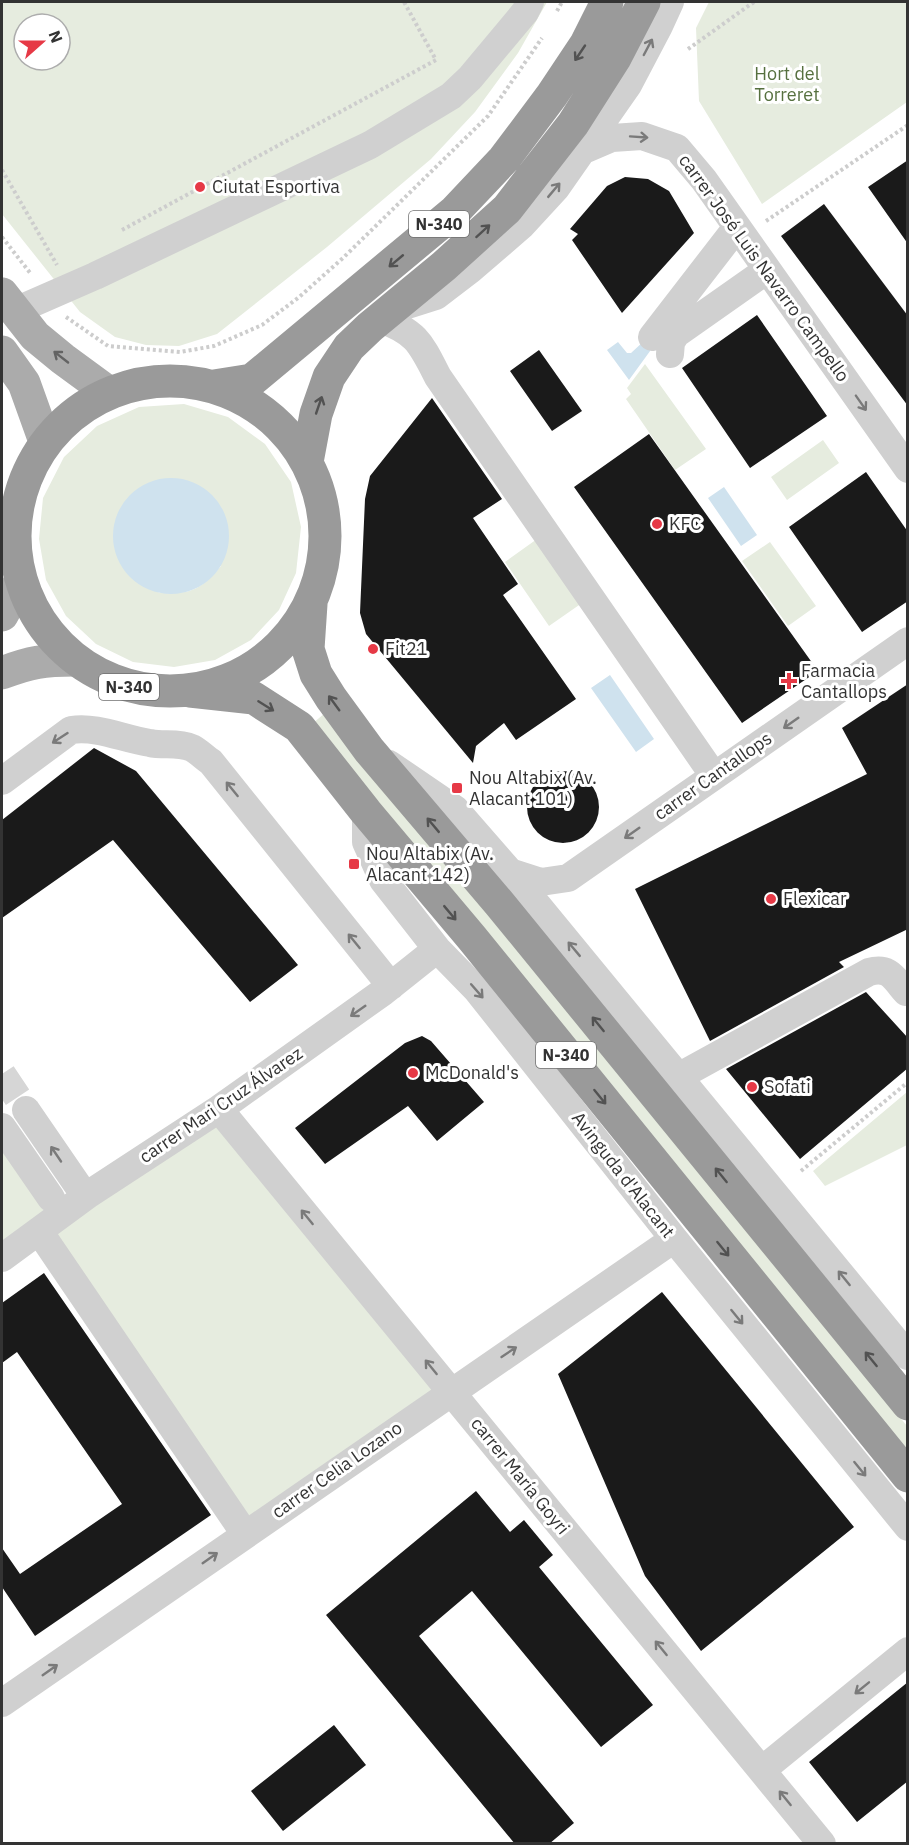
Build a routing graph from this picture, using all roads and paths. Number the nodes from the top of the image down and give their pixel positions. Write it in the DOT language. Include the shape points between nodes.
graph roads {
  1 [pos="404,2"];
  2 [pos="530,2"];
  3 [pos="562,2"];
  4 [pos="607,2"];
  5 [pos="644,2"];
  6 [pos="669,2"];
  7 [pos="754,2"];
  8 [pos="553,19"];
  9 [pos="542,37"];
  10 [pos="688,49"];
  11 [pos="908,125"];
  12 [pos="584,150"];
  13 [pos="2,170"];
  14 [pos="766,221"];
  15 [pos="737,227"];
  16 [pos="120,231"];
  17 [pos="57,265"];
  18 [pos="767,270"];
  19 [pos="8,302"];
  20 [pos="386,315"];
  21 [pos="64,316"];
  22 [pos="2,352"];
  23 [pos="214,386"];
  24 [pos="108,392"];
  25 [pos="43,436"];
  26 [pos="307,462"];
  27 [pos="908,469"];
  28 [pos="20,582"];
  29 [pos="311,604"];
  30 [pos="2,615"];
  31 [pos="908,641"];
  32 [pos="75,660"];
  33 [pos="2,673"];
  34 [pos="189,691"];
  35 [pos="369,750"];
  36 [pos="714,776"];
  37 [pos="2,781"];
  38 [pos="366,813"];
  39 [pos="510,873"];
  40 [pos="437,949"];
  41 [pos="392,986"];
  42 [pos="906,992"];
  43 [pos="678,1077"];
  44 [pos="908,1082"];
  45 [pos="219,1109"];
  46 [pos="26,1110"];
  47 [pos="2,1127"];
  48 [pos="801,1171"];
  49 [pos="89,1194"];
  50 [pos="51,1198"];
  51 [pos="39,1231"];
  52 [pos="674,1239"];
  53 [pos="2,1258"];
  54 [pos="908,1356"];
  55 [pos="451,1392"];
  56 [pos="908,1404"];
  57 [pos="908,1476"];
  58 [pos="908,1527"];
  59 [pos="245,1534"];
  60 [pos="908,1651"];
  61 [pos="2,1703"];
  62 [pos="762,1770"];
  63 [pos="822,1844"];
  1 -- 16 [label="path" via="436,60"];
  2 -- 19 [label="street" via="451,96 370,145 157,247"];
  3 -- 8 [label="path"];
  4 -- 23 [label="highway, N-340, one-way" via="586,44 552,95 504,159 453,212 252,380"];
  20 -- 5 [label="highway, N-340, one-way" via="507,209 579,114 615,58"];
  12 -- 6 [label="street, one-way" via="628,85"];
  7 -- 10 [label="path"];
  9 -- 21 [label="path" via="488,116 343,258 262,325 214,346 180,352 108,346"];
  11 -- 14 [label="path"];
  12 -- 15 [label="street, carrer José Luis Navarro Campello, one-way" via="612,138 642,136 677,148"];
  20 -- 12 [label="street, one-way" via="436,296 470,270 521,226"];
  13 -- 17 [label="path"];
  15 -- 18 [label="street, carrer José Luis Navarro Campello"];
  15 -- 18 [label="street" via="661,346"];
  18 -- 27 [label="street, carrer José Luis Navarro Campello, one-way"];
  24 -- 19 [label="main road, one-way" via="35,336"];
  26 -- 20 [label="highway, N-340, one-way" via="316,414 329,376 349,347"];
  20 -- 36 [label="street" via="418,342 438,377"];
  22 -- 25 [label="main road" via="24,383"];
  23 -- 24 [label="highway, N-340" via="165,380"];
  23 -- 26 [label="highway, N-340" via="254,404 286,432"];
  24 -- 25 [label="highway, N-340"];
  25 -- 28 [label="highway, N-340" via="25,477 14,529"];
  26 -- 29 [label="highway, N-340" via="324,511 324,561"];
  28 -- 30 [label="main road"];
  28 -- 32 [label="highway, N-340" via="40,623"];
  29 -- 34 [label="highway, N-340" via="276,651 246,673"];
  35 -- 29 [label="highway, N-340, one-way" via="315,674 308,649"];
  31 -- 36 [label="street, carrer Cantallops, one-way"];
  32 -- 33 [label="main road" via="27,663"];
  32 -- 34 [label="highway, N-340" via="130,687"];
  34 -- 38 [label="highway, Avinguda d'Alacant / N-340, one-way" via="254,698 299,727"];
  35 -- 39 [label="street" via="455,809"];
  56 -- 35 [label="highway, N-340, one-way" via="499,903"];
  36 -- 39 [label="street, carrer Cantallops, one-way" via="568,878 541,882"];
  41 -- 37 [label="street, one-way" via="211,762 193,748 133,741 85,728 71,730"];
  38 -- 40 [label="street, Avinguda d'Alacant" via="366,842 383,880"];
  38 -- 57 [label="highway, Avinguda d'Alacant / N-340, one-way"];
  43 -- 39 [label="street, one-way"];
  40 -- 41 [label="street, carrer Mari Cruz Álvarez"];
  40 -- 52 [label="street, Avinguda d'Alacant, one-way" via="477,990"];
  41 -- 45 [label="street, carrer Mari Cruz Álvarez, one-way"];
  42 -- 43 [label="street" via="885,971 869,972"];
  54 -- 43 [label="street, one-way"];
  44 -- 48 [label="path"];
  45 -- 49 [label="street, carrer Mari Cruz Álvarez"];
  55 -- 45 [label="street, carrer María Goyri, one-way"];
  49 -- 46 [label="street, one-way" via="82,1193"];
  47 -- 50 [label="street"];
  49 -- 51 [label="street, carrer Mari Cruz Álvarez"];
  51 -- 53 [label="street, carrer Mari Cruz Álvarez"];
  51 -- 59 [label="street"];
  55 -- 52 [label="street, carrer Celia Lozano, one-way"];
  52 -- 58 [label="street, Avinguda d'Alacant, one-way"];
  55 -- 59 [label="street, carrer Celia Lozano"];
  62 -- 55 [label="street, carrer María Goyri, one-way"];
  61 -- 59 [label="street, carrer Celia Lozano, one-way"];
  60 -- 62 [label="street, one-way"];
  63 -- 62 [label="street, carrer María Goyri, one-way"];
}
